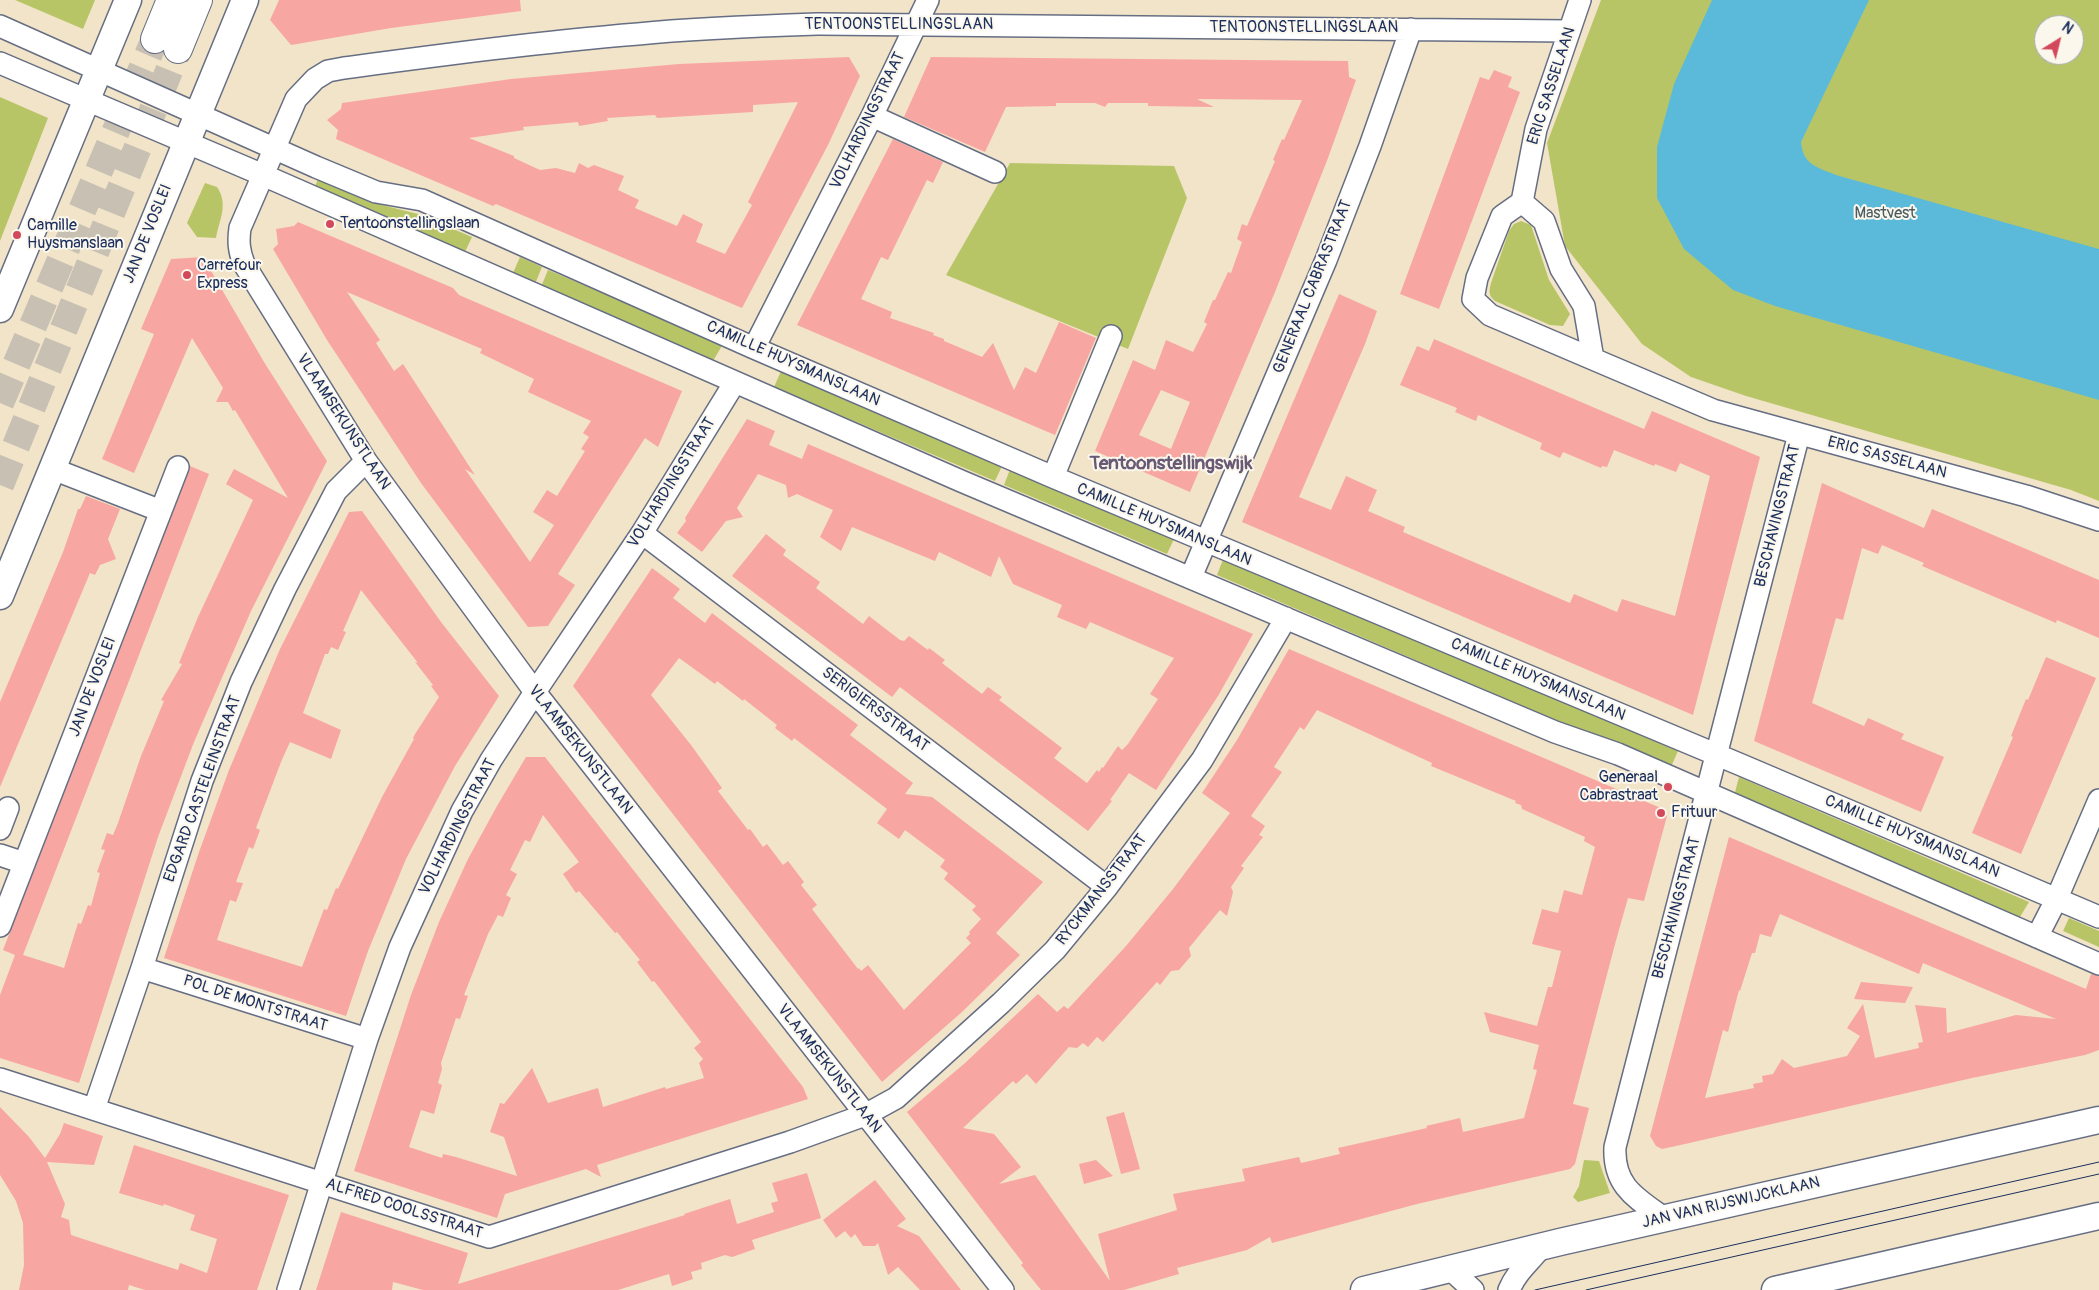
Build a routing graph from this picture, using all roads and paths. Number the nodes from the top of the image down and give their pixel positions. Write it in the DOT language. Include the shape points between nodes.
graph roads {
  1 [pos="128,0"];
  2 [pos="171,0"];
  3 [pos="198,0"];
  4 [pos="245,0"];
  5 [pos="928,0"];
  6 [pos="1580,0"];
  7 [pos="916,24"];
  8 [pos="0,26"];
  9 [pos="1411,28"];
  10 [pos="1569,30"];
  11 [pos="0,63"];
  12 [pos="100,69"];
  13 [pos="88,100"];
  14 [pos="198,114"];
  15 [pos="872,116"];
  16 [pos="186,142"];
  17 [pos="274,149"];
  18 [pos="994,172"];
  19 [pos="263,175"];
  20 [pos="1522,202"];
  21 [pos="0,309"];
  22 [pos="1110,336"];
  23 [pos="754,348"];
  24 [pos="1593,359"];
  25 [pos="734,382"];
  26 [pos="1799,434"];
  27 [pos="366,461"];
  28 [pos="178,467"];
  29 [pos="53,469"];
  30 [pos="1053,477"];
  31 [pos="161,511"];
  32 [pos="2099,520"];
  33 [pos="642,533"];
  34 [pos="1206,542"];
  35 [pos="1191,577"];
  36 [pos="0,596"];
  37 [pos="1286,618"];
  38 [pos="535,692"];
  39 [pos="1718,755"];
  40 [pos="1707,792"];
  41 [pos="2099,800"];
  42 [pos="8,808"];
  43 [pos="0,829"];
  44 [pos="0,855"];
  45 [pos="24,863"];
  46 [pos="1107,887"];
  47 [pos="2057,898"];
  48 [pos="2099,917"];
  49 [pos="0,926"];
  50 [pos="2037,937"];
  51 [pos="2099,964"];
  52 [pos="142,968"];
  53 [pos="367,1039"];
  54 [pos="0,1078"];
  55 [pos="94,1109"];
  56 [pos="865,1115"];
  57 [pos="2099,1120"];
  58 [pos="322,1182"];
  59 [pos="2099,1216"];
  60 [pos="1664,1218"];
  61 [pos="1542,1246"];
  62 [pos="1449,1268"];
  63 [pos="288,1290"];
  64 [pos="1003,1290"];
  65 [pos="1364,1290"];
  66 [pos="1473,1290"];
  67 [pos="1508,1290"];
  68 [pos="1775,1290"];
  1 -- 12 [label="main road"];
  2 -- 3 [label="highway" via="166,44"];
  4 -- 14 [label="main road, JAN DE VOSLEI"];
  5 -- 7 [label="street, VOLHARDINGSTRAAT"];
  6 -- 10 [label="street, ERIC SASSELAAN"];
  7 -- 9 [label="street, TENTOONSTELLINGSLAAN"];
  7 -- 15 [label="street, VOLHARDINGSTRAAT"];
  7 -- 17 [label="street, TENTOONSTELLINGSLAAN" via="729,27 638,34 493,48 328,71 305,87 296,99"];
  8 -- 12 [label="street, CAMILLE HUYSMANSLAAN"];
  9 -- 10 [label="street, TENTOONSTELLINGSLAAN"];
  9 -- 34 [label="street, GENERAAL CABRASTRAAT" via="1326,260"];
  10 -- 20 [label="street, ERIC SASSELAAN" via="1536,129"];
  11 -- 13 [label="street"];
  12 -- 13 [label="main road"];
  12 -- 14 [label="street, CAMILLE HUYSMANSLAAN"];
  13 -- 16 [label="street"];
  13 -- 21 [label="main road"];
  14 -- 16 [label="main road, JAN DE VOSLEI"];
  14 -- 17 [label="street, CAMILLE HUYSMANSLAAN"];
  15 -- 18 [label="street"];
  15 -- 23 [label="street, VOLHARDINGSTRAAT"];
  16 -- 19 [label="street"];
  16 -- 29 [label="main road, JAN DE VOSLEI"];
  17 -- 19 [label="street"];
  17 -- 23 [label="street, CAMILLE HUYSMANSLAAN" via="376,192 422,200"];
  19 -- 25 [label="street"];
  19 -- 27 [label="street, VLAAMSEKUNSTLAAN" via="240,228 240,253"];
  20 -- 24 [label="street" via="1544,221 1561,269 1584,306"];
  20 -- 24 [label="street, ERIC SASSELAAN" via="1502,216 1477,278 1473,299 1490,315"];
  22 -- 30 [label="street"];
  23 -- 30 [label="street, CAMILLE HUYSMANSLAAN"];
  24 -- 26 [label="street, ERIC SASSELAAN" via="1713,410"];
  25 -- 33 [label="street, VOLHARDINGSTRAAT"];
  25 -- 35 [label="street"];
  26 -- 32 [label="street, ERIC SASSELAAN" via="2026,496"];
  26 -- 39 [label="street, BESCHAVINGSTRAAT"];
  27 -- 38 [label="street, VLAAMSEKUNSTLAAN"];
  27 -- 52 [label="street, EDGARD CASTELEINSTRAAT" via="336,491 241,682 202,781"];
  28 -- 31 [label="street, JAN DE VOSLEI"];
  29 -- 31 [label="street"];
  29 -- 36 [label="main road, JAN DE VOSLEI"];
  30 -- 34 [label="street, CAMILLE HUYSMANSLAAN"];
  31 -- 45 [label="street, JAN DE VOSLEI"];
  33 -- 38 [label="street, VOLHARDINGSTRAAT"];
  33 -- 46 [label="street, SERIGIERSSTRAAT"];
  34 -- 35 [label="street, GENERAAL CABRASTRAAT"];
  34 -- 39 [label="street, CAMILLE HUYSMANSLAAN"];
  35 -- 37 [label="street"];
  37 -- 40 [label="street" via="1555,732 1618,754"];
  37 -- 46 [label="street, RYCKMANSSTRAAT" via="1202,760"];
  38 -- 53 [label="street, VOLHARDINGSTRAAT" via="491,760 440,856 400,947"];
  38 -- 56 [label="street, VLAAMSEKUNSTLAAN"];
  39 -- 40 [label="street, BESCHAVINGSTRAAT"];
  39 -- 47 [label="street, CAMILLE HUYSMANSLAAN"];
  40 -- 50 [label="street"];
  40 -- 60 [label="street, BESCHAVINGSTRAAT" via="1616,1147 1617,1170 1628,1192"];
  41 -- 47 [label="street"];
  42 -- 43 [label="street"];
  44 -- 45 [label="street"];
  45 -- 49 [label="street, JAN DE VOSLEI"];
  46 -- 56 [label="street, RYCKMANSSTRAAT" via="1055,950 1001,1003 896,1098"];
  47 -- 48 [label="street, CAMILLE HUYSMANSLAAN"];
  47 -- 50 [label="street"];
  50 -- 51 [label="street"];
  52 -- 53 [label="street, POL DE MONTSTRAAT"];
  52 -- 55 [label="street, EDGARD CASTELEINSTRAAT"];
  53 -- 58 [label="street, VOLHARDINGSTRAAT"];
  54 -- 55 [label="street, ALFRED COOLSSTRAAT"];
  55 -- 58 [label="street, ALFRED COOLSSTRAAT"];
  56 -- 58 [label="street, ALFRED COOLSSTRAAT" via="490,1237"];
  56 -- 64 [label="street, VLAAMSEKUNSTLAAN"];
  57 -- 60 [label="main road, JAN VAN RIJSWIJCKLAAN"];
  58 -- 63 [label="street, VOLHARDINGSTRAAT"];
  59 -- 68 [label="main road"];
  60 -- 61 [label="main road, JAN VAN RIJSWIJCKLAAN"];
  61 -- 62 [label="main road, JAN VAN RIJSWIJCKLAAN"];
  61 -- 67 [label="street" via="1521,1268"];
  62 -- 65 [label="main road, JAN VAN RIJSWIJCKLAAN"];
  62 -- 66 [label="street"];
}
